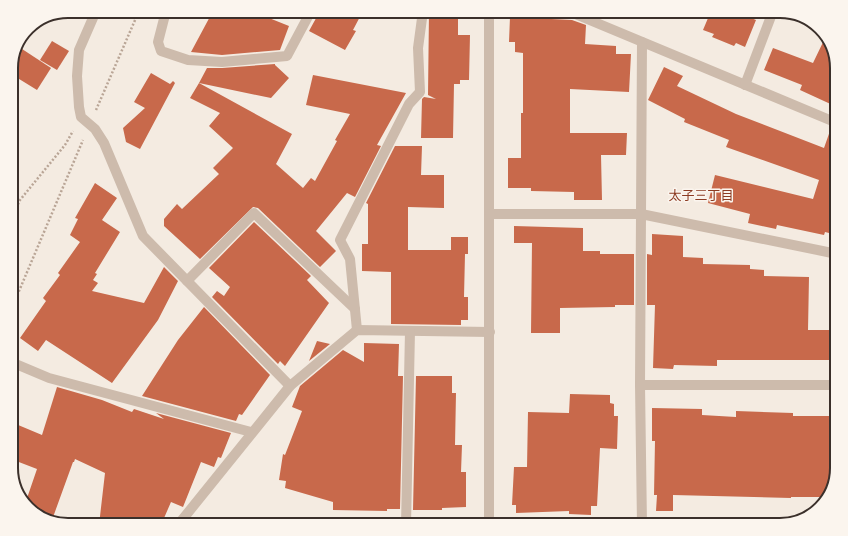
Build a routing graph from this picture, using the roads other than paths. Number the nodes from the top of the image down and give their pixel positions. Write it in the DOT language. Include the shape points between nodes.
graph roads {
  1 [pos="93,18"];
  2 [pos="164,18"];
  3 [pos="307,18"];
  4 [pos="422,18"];
  5 [pos="489,18"];
  6 [pos="585,18"];
  7 [pos="770,18"];
  8 [pos="642,42"];
  9 [pos="745,85"];
  10 [pos="830,120"];
  11 [pos="490,214"];
  12 [pos="641,214"];
  13 [pos="830,253"];
  14 [pos="187,281"];
  15 [pos="356,309"];
  16 [pos="357,330"];
  17 [pos="410,331"];
  18 [pos="490,332"];
  19 [pos="18,365"];
  20 [pos="640,385"];
  21 [pos="830,385"];
  22 [pos="290,386"];
  23 [pos="251,432"];
  24 [pos="184,518"];
  25 [pos="406,518"];
  26 [pos="489,518"];
  27 [pos="642,518"];
  1 -- 14 [label="street" via="79,50 76,76 81,117 95,129 104,143 143,236"];
  2 -- 3 [label="street" via="158,42 161,51 188,60 222,62 287,56"];
  4 -- 15 [label="street" via="418,48 420,92 409,104 340,240 350,259"];
  5 -- 11 [label="street"];
  6 -- 8 [label="street"];
  7 -- 9 [label="street"];
  8 -- 9 [label="street"];
  8 -- 12 [label="street"];
  9 -- 10 [label="street"];
  11 -- 12 [label="street"];
  11 -- 18 [label="street"];
  12 -- 13 [label="street"];
  12 -- 20 [label="street"];
  14 -- 15 [label="street" via="254,213"];
  14 -- 22 [label="street"];
  15 -- 16 [label="street"];
  16 -- 17 [label="street"];
  16 -- 22 [label="street"];
  17 -- 18 [label="street"];
  17 -- 25 [label="street"];
  18 -- 26 [label="street"];
  19 -- 23 [label="street" via="49,378"];
  20 -- 21 [label="street"];
  20 -- 27 [label="street"];
  22 -- 23 [label="street"];
  23 -- 24 [label="street"];
}
